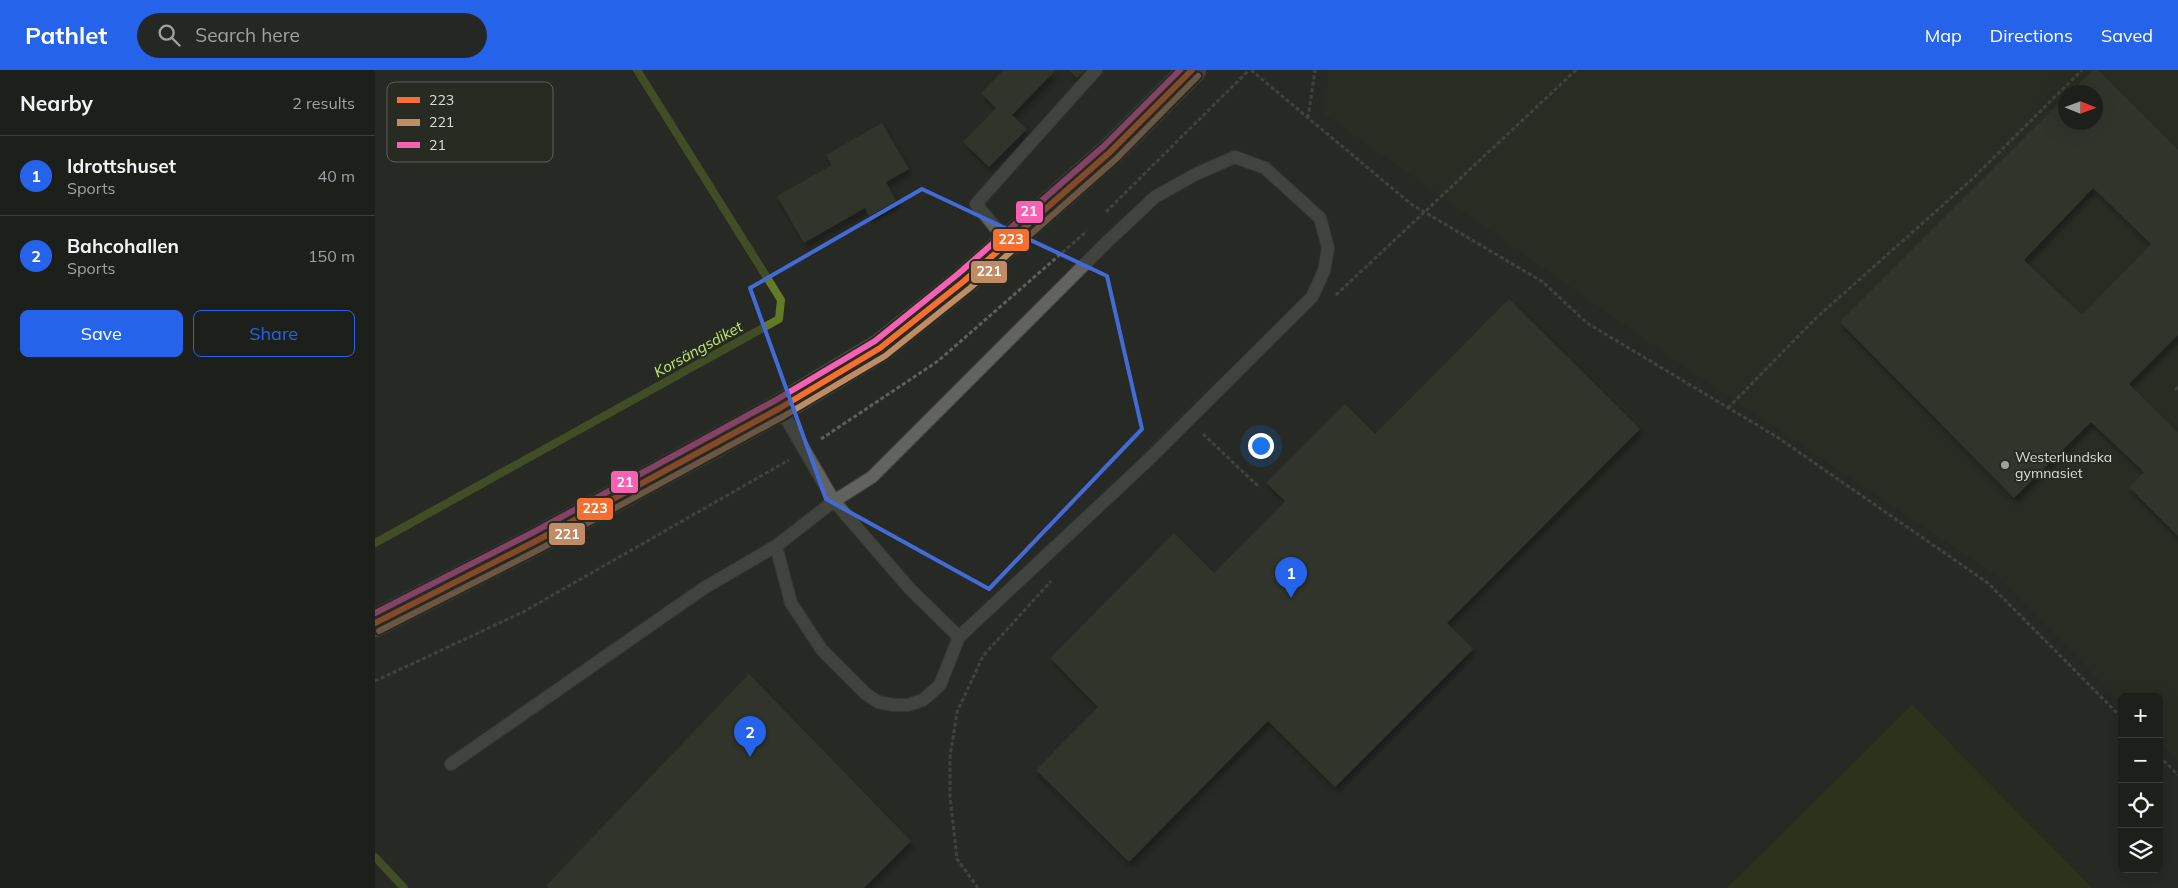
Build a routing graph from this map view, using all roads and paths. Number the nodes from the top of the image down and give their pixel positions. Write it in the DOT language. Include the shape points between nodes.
graph roads {
  1 [pos="1095,70"];
  2 [pos="1192,70"];
  3 [pos="1251,70"];
  4 [pos="1315,70"];
  5 [pos="1576,70"];
  6 [pos="2082,70"];
  7 [pos="1308,119"];
  8 [pos="1425,213"];
  9 [pos="1007,243"];
  10 [pos="1333,298"];
  11 [pos="780,408"];
  12 [pos="1728,408"];
  13 [pos="1188,420"];
  14 [pos="1260,488"];
  15 [pos="834,501"];
  16 [pos="776,546"];
  17 [pos="1056,576"];
  18 [pos="375,623"];
  19 [pos="959,637"];
  20 [pos="2118,714"];
  21 [pos="2163,760"];
  22 [pos="451,764"];
  23 [pos="2178,774"];
  24 [pos="978,888"];
  1 -- 9 [label="lane" via="976,204"];
  2 -- 9 [label="street" via="1110,152"];
  3 -- 7 [label="path"];
  4 -- 7 [label="path"];
  5 -- 8 [label="path"];
  6 -- 12 [label="path" via="1970,180 1815,319"];
  7 -- 8 [label="path"];
  8 -- 10 [label="path"];
  8 -- 12 [label="path" via="1543,282 1587,323"];
  9 -- 11 [label="street" via="880,348"];
  11 -- 15 [label="lane"];
  11 -- 18 [label="street" via="536,542"];
  12 -- 20 [label="path" via="1777,437 1988,583"];
  13 -- 14 [label="path"];
  13 -- 15 [label="lane" via="1312,297 1324,271 1327,248 1320,218 1265,168 1235,157 1155,197 871,477"];
  13 -- 19 [label="lane"];
  15 -- 16 [label="lane"];
  15 -- 19 [label="lane" via="910,589"];
  16 -- 19 [label="lane" via="791,603 822,650 878,702 908,705 923,700 940,685"];
  16 -- 22 [label="lane" via="704,588"];
  17 -- 24 [label="path" via="983,656 957,712 950,757 950,786 957,859"];
  21 -- 23 [label="path"];
}
